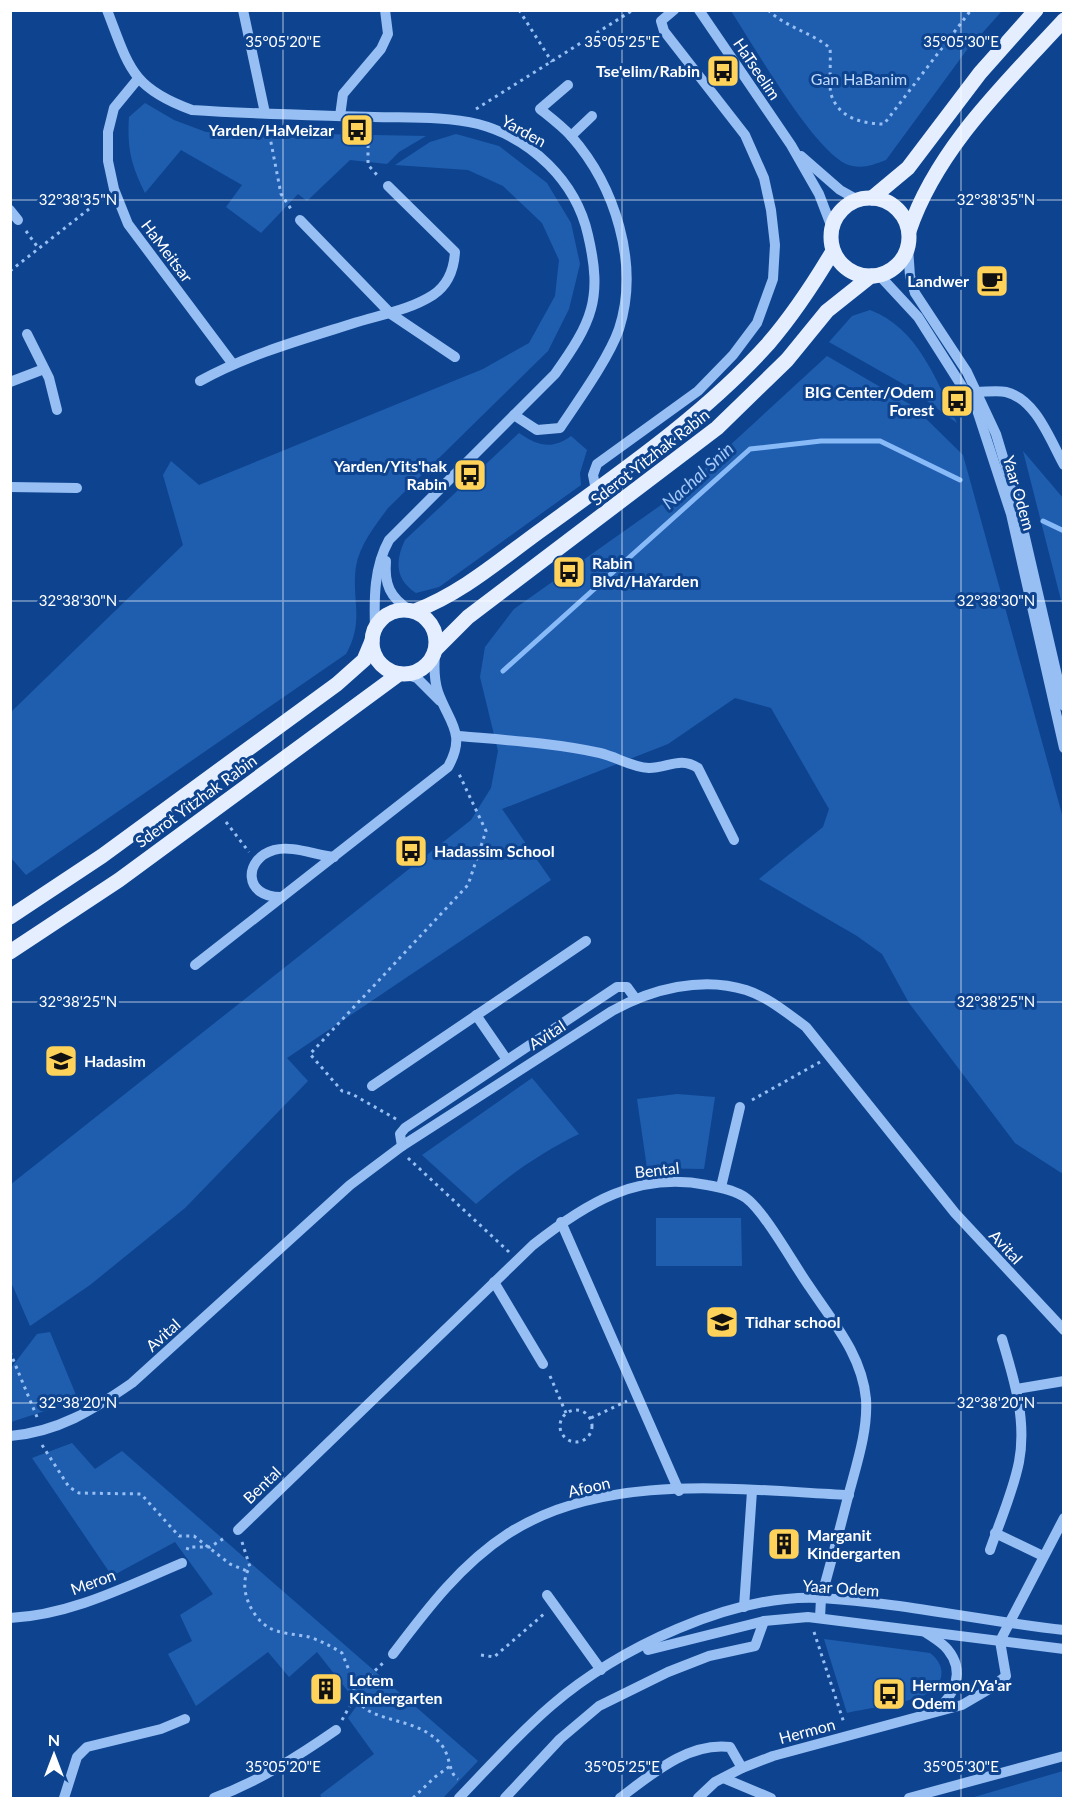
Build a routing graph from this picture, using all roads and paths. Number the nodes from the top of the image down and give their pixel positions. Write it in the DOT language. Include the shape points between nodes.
graph roads {
  1 [pos="107,10"];
  2 [pos="243,10"];
  3 [pos="385,10"];
  4 [pos="519,10"];
  5 [pos="633,10"];
  6 [pos="674,10"];
  7 [pos="699,10"];
  8 [pos="768,10"];
  9 [pos="971,10"];
  10 [pos="1036,10"];
  11 [pos="1064,20"];
  12 [pos="552,62"];
  13 [pos="137,80"];
  14 [pos="568,85"];
  15 [pos="265,113"];
  16 [pos="340,116"];
  17 [pos="368,116"];
  18 [pos="592,116"];
  19 [pos="457,121"];
  20 [pos="571,136"];
  21 [pos="791,145"];
  22 [pos="388,186"];
  23 [pos="114,189"];
  24 [pos="865,199"];
  25 [pos="10,210"];
  26 [pos="18,220"];
  27 [pos="300,220"];
  28 [pos="832,228"];
  29 [pos="909,231"];
  30 [pos="908,248"];
  31 [pos="39,249"];
  32 [pos="833,251"];
  33 [pos="10,271"];
  34 [pos="875,276"];
  35 [pos="391,314"];
  36 [pos="27,334"];
  37 [pos="455,357"];
  38 [pos="232,363"];
  39 [pos="44,369"];
  40 [pos="200,381"];
  41 [pos="10,382"];
  42 [pos="977,392"];
  43 [pos="57,410"];
  44 [pos="514,415"];
  45 [pos="1064,465"];
  46 [pos="10,487"];
  47 [pos="77,488"];
  48 [pos="596,490"];
  49 [pos="389,540"];
  50 [pos="412,610"];
  51 [pos="373,634"];
  52 [pos="435,652"];
  53 [pos="404,674"];
  54 [pos="444,705"];
  55 [pos="1064,706"];
  56 [pos="458,736"];
  57 [pos="1064,748"];
  58 [pos="452,759"];
  59 [pos="216,809"];
  60 [pos="734,840"];
  61 [pos="334,857"];
  62 [pos="255,861"];
  63 [pos="282,897"];
  64 [pos="10,917"];
  65 [pos="586,941"];
  66 [pos="10,952"];
  67 [pos="195,965"];
  68 [pos="635,998"];
  69 [pos="476,1015"];
  70 [pos="831,1056"];
  71 [pos="507,1060"];
  72 [pos="372,1086"];
  73 [pos="740,1107"];
  74 [pos="400,1134"];
  75 [pos="400,1148"];
  76 [pos="721,1188"];
  77 [pos="561,1222"];
  78 [pos="517,1260"];
  79 [pos="494,1282"];
  80 [pos="1064,1330"];
  81 [pos="1002,1339"];
  82 [pos="10,1352"];
  83 [pos="543,1364"];
  84 [pos="1064,1381"];
  85 [pos="1016,1389"];
  86 [pos="638,1396"];
  87 [pos="566,1413"];
  88 [pos="591,1418"];
  89 [pos="39,1432"];
  90 [pos="10,1437"];
  91 [pos="679,1491"];
  92 [pos="752,1491"];
  93 [pos="849,1495"];
  94 [pos="1064,1518"];
  95 [pos="238,1530"];
  96 [pos="996,1533"];
  97 [pos="188,1547"];
  98 [pos="210,1547"];
  99 [pos="990,1550"];
  100 [pos="1043,1556"];
  101 [pos="182,1563"];
  102 [pos="247,1571"];
  103 [pos="547,1595"];
  104 [pos="821,1598"];
  105 [pos="744,1607"];
  106 [pos="808,1617"];
  107 [pos="10,1618"];
  108 [pos="820,1618"];
  109 [pos="764,1621"];
  110 [pos="532,1622"];
  111 [pos="1009,1624"];
  112 [pos="1064,1630"];
  113 [pos="925,1632"];
  114 [pos="1000,1641"];
  115 [pos="1064,1649"];
  116 [pos="393,1654"];
  117 [pos="481,1655"];
  118 [pos="624,1656"];
  119 [pos="601,1670"];
  120 [pos="355,1699"];
  121 [pos="933,1713"];
  122 [pos="185,1719"];
  123 [pos="336,1730"];
  124 [pos="848,1736"];
  125 [pos="1064,1756"];
  126 [pos="450,1767"];
  127 [pos="741,1768"];
  128 [pos="723,1778"];
  129 [pos="471,1786"];
  130 [pos="64,1798"];
  131 [pos="214,1798"];
  132 [pos="413,1798"];
  133 [pos="459,1798"];
  134 [pos="505,1798"];
  135 [pos="620,1798"];
  136 [pos="698,1798"];
  137 [pos="771,1798"];
  138 [pos="909,1798"];
  1 -- 13 [label="street, Yarden"];
  2 -- 15 [label="street"];
  3 -- 16 [label="street" via="388,34 381,50 343,94"];
  4 -- 12 [label="path"];
  5 -- 12 [label="path"];
  6 -- 48 [label="street" via="661,21 664,31 745,135 764,178 775,245 772,279 757,323 733,355 698,391 597,464 593,476"];
  7 -- 21 [label="street, HaTseelim"];
  8 -- 9 [label="path" via="778,20 818,37 830,48 830,94 841,110 863,124 884,124"];
  10 -- 24 [label="main road" via="980,73 908,168"];
  11 -- 29 [label="main road" via="961,139 929,186"];
  12 -- 19 [label="path"];
  13 -- 15 [label="street, Yarden" via="162,99 192,110"];
  13 -- 23 [label="street, HaMeitsar" via="114,108 108,132 108,161"];
  14 -- 20 [label="street" via="540,109"];
  15 -- 16 [label="street, Yarden"];
  15 -- 27 [label="path" via="281,194"];
  16 -- 17 [label="street, Yarden"];
  17 -- 19 [label="street, Yarden"];
  17 -- 22 [label="path" via="368,165"];
  18 -- 20 [label="street"];
  19 -- 44 [label="street, Yarden" via="479,124 513,139 545,160 568,186 585,218 592,251 592,313 555,374"];
  20 -- 44 [label="street" via="595,168 622,234 625,299 618,330 560,428 537,430"];
  21 -- 24 [label="street, HaTseelim" via="820,174"];
  21 -- 28 [label="street, HaTseelim" via="819,194"];
  22 -- 35 [label="street" via="455,252 447,282 434,294"];
  23 -- 31 [label="path"];
  23 -- 38 [label="street, HaMeitsar" via="128,224"];
  24 -- 28 [label="main road" via="842,210"];
  24 -- 29 [label="main road" via="896,208"];
  25 -- 26 [label="street"];
  26 -- 31 [label="path"];
  27 -- 35 [label="street"];
  28 -- 32 [label="main road"];
  29 -- 30 [label="main road"];
  30 -- 34 [label="main road" via="892,270"];
  30 -- 42 [label="street, Yaar Odem" via="915,293"];
  31 -- 33 [label="path"];
  32 -- 34 [label="main road" via="847,269"];
  32 -- 48 [label="main road, Sderot Yitzhak Rabin" via="789,317 734,378"];
  34 -- 52 [label="main road, Sderot Yitzhak Rabin" via="827,311 788,360 717,428 468,617"];
  34 -- 57 [label="street, Yaar Odem" via="918,317 977,410 1011,514"];
  35 -- 37 [label="street"];
  35 -- 38 [label="street"];
  36 -- 39 [label="street"];
  38 -- 40 [label="street"];
  39 -- 41 [label="street"];
  39 -- 43 [label="street"];
  42 -- 45 [label="street" via="1005,392 1021,398 1035,414"];
  42 -- 55 [label="street, Yaar Odem" via="1009,473"];
  44 -- 49 [label="street, Yarden"];
  46 -- 47 [label="street"];
  48 -- 50 [label="main road, Sderot Yitzhak Rabin" via="452,596"];
  49 -- 50 [label="street" via="387,584 392,596"];
  49 -- 51 [label="street, Yarden" via="376,584"];
  50 -- 51 [label="main road" via="391,612"];
  50 -- 52 [label="main road" via="429,621 436,632"];
  51 -- 53 [label="main road" via="376,659 384,667"];
  51 -- 64 [label="main road, Sderot Yitzhak Rabin" via="364,660 337,684 102,856"];
  52 -- 53 [label="main road" via="428,665"];
  52 -- 54 [label="street" via="436,679"];
  53 -- 54 [label="street" via="417,678"];
  53 -- 59 [label="main road, Sderot Yitzhak Rabin"];
  54 -- 56 [label="street"];
  56 -- 58 [label="street"];
  56 -- 60 [label="street" via="601,753 632,766 689,763 698,768"];
  58 -- 61 [label="street" via="436,779"];
  58 -- 74 [label="path" via="486,831 468,885 309,1054 342,1091 401,1121"];
  59 -- 62 [label="path"];
  59 -- 66 [label="main road, Sderot Yitzhak Rabin" via="119,880"];
  61 -- 62 [label="street" via="277,849"];
  61 -- 63 [label="street"];
  62 -- 63 [label="street" via="254,887 260,893"];
  63 -- 67 [label="street"];
  65 -- 69 [label="street"];
  68 -- 70 [label="street, Avital" via="656,991 713,984 747,990 806,1027"];
  68 -- 71 [label="street" via="627,987 617,987"];
  68 -- 75 [label="street, Avital"];
  69 -- 71 [label="street"];
  69 -- 72 [label="street"];
  70 -- 73 [label="path"];
  70 -- 80 [label="street, Avital" via="955,1213"];
  71 -- 74 [label="street"];
  73 -- 76 [label="street"];
  74 -- 75 [label="street"];
  75 -- 78 [label="path"];
  75 -- 89 [label="street, Avital" via="350,1185 132,1383 95,1409"];
  76 -- 77 [label="street, Bental" via="693,1182 659,1182 627,1188"];
  76 -- 93 [label="street, Bental" via="746,1198 770,1227 857,1360 863,1381 865,1418"];
  77 -- 78 [label="street, Bental"];
  77 -- 86 [label="street"];
  78 -- 79 [label="street, Bental"];
  79 -- 83 [label="street"];
  79 -- 95 [label="street, Bental"];
  81 -- 85 [label="street"];
  82 -- 89 [label="path"];
  83 -- 87 [label="path"];
  84 -- 85 [label="street"];
  85 -- 96 [label="street" via="1021,1435 1019,1462"];
  86 -- 88 [label="path"];
  86 -- 91 [label="street"];
  87 -- 88 [label="path" via="583,1411"];
  87 -- 88 [label="path" via="559,1427 570,1441 579,1442 589,1436"];
  89 -- 90 [label="street, Avital"];
  89 -- 98 [label="path" via="69,1486 79,1492 103,1495 141,1494 179,1536 194,1536"];
  91 -- 92 [label="street, Afoon"];
  91 -- 116 [label="street, Afoon" via="599,1498 555,1511 510,1533 474,1560 435,1599"];
  92 -- 93 [label="street, Afoon"];
  92 -- 105 [label="street"];
  93 -- 104 [label="street, Bental"];
  94 -- 100 [label="street"];
  95 -- 98 [label="path"];
  95 -- 102 [label="path" via="250,1567"];
  96 -- 99 [label="street"];
  96 -- 100 [label="street"];
  97 -- 98 [label="path"];
  98 -- 102 [label="path" via="230,1564"];
  100 -- 111 [label="street"];
  101 -- 107 [label="street, Meron" via="98,1599"];
  102 -- 120 [label="path" via="245,1594 258,1618 270,1628 309,1637 342,1653"];
  103 -- 119 [label="street"];
  104 -- 105 [label="street, Yaar Odem"];
  104 -- 108 [label="street, Bental"];
  104 -- 111 [label="street, Yaar Odem"];
  105 -- 118 [label="street, Yaar Odem" via="706,1618"];
  106 -- 108 [label="street, Yaar Odem"];
  106 -- 109 [label="street, Yaar Odem"];
  106 -- 124 [label="path"];
  108 -- 113 [label="street, Yaar Odem"];
  109 -- 118 [label="street, Yaar Odem"];
  109 -- 134 [label="street" via="755,1646 709,1656 668,1671 599,1706 560,1739"];
  110 -- 117 [label="path" via="494,1656"];
  111 -- 112 [label="street, Yaar Odem"];
  111 -- 114 [label="street"];
  113 -- 114 [label="street, Yaar Odem"];
  113 -- 121 [label="street" via="948,1650 956,1665 950,1698"];
  114 -- 115 [label="street, Yaar Odem"];
  114 -- 121 [label="street, Hermon" via="1006,1676 962,1705"];
  116 -- 120 [label="path" via="363,1683"];
  118 -- 119 [label="street, Yaar Odem"];
  119 -- 129 [label="street, Yaar Odem" via="552,1705"];
  120 -- 123 [label="path"];
  120 -- 126 [label="path" via="368,1711 436,1738 448,1752"];
  121 -- 124 [label="street, Hermon"];
  122 -- 130 [label="street" via="161,1729 87,1747 77,1757"];
  123 -- 131 [label="street" via="291,1761 246,1786"];
  124 -- 127 [label="street, Hermon"];
  125 -- 138 [label="street"];
  126 -- 129 [label="path" via="454,1777"];
  126 -- 132 [label="path" via="433,1775"];
  127 -- 128 [label="street, Hermon"];
  127 -- 135 [label="street" via="730,1748 714,1745 695,1750 652,1774"];
  128 -- 136 [label="street, Hermon"];
  128 -- 137 [label="street"];
  129 -- 133 [label="street, Yaar Odem"];
}
